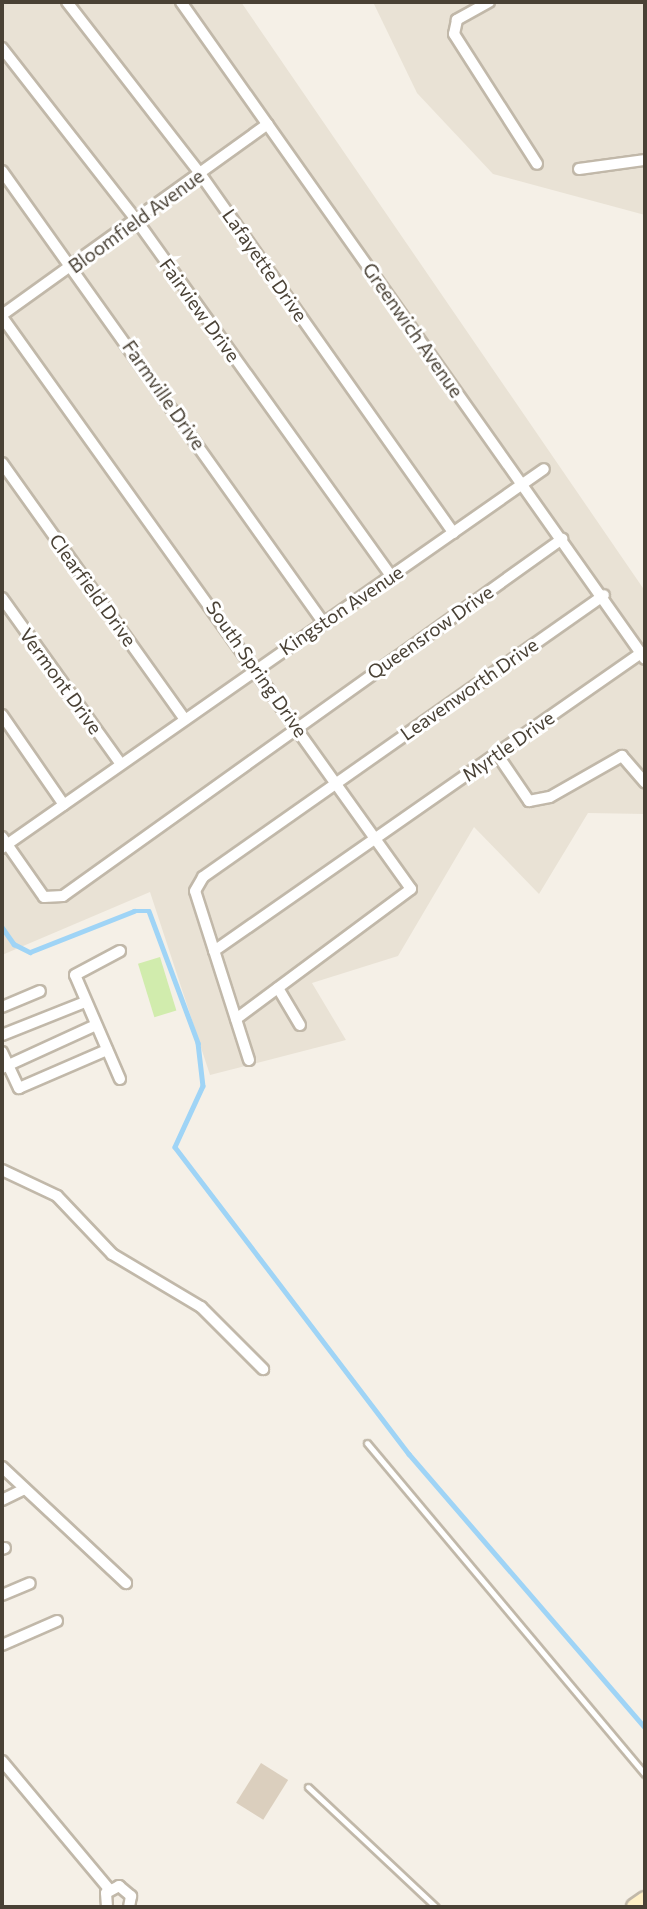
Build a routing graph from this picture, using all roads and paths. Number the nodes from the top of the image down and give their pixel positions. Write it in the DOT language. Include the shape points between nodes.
graph roads {
  1 [pos="67,2"];
  2 [pos="181,2"];
  3 [pos="489,2"];
  4 [pos="2,48"];
  5 [pos="268,124"];
  6 [pos="645,160"];
  7 [pos="537,164"];
  8 [pos="579,169"];
  9 [pos="2,171"];
  10 [pos="201,175"];
  11 [pos="137,221"];
  12 [pos="74,266"];
  13 [pos="2,316"];
  14 [pos="2,463"];
  15 [pos="544,468"];
  16 [pos="522,484"];
  17 [pos="454,533"];
  18 [pos="562,539"];
  19 [pos="392,577"];
  20 [pos="604,596"];
  21 [pos="2,598"];
  22 [pos="323,622"];
  23 [pos="643,656"];
  24 [pos="256,667"];
  25 [pos="2,715"];
  26 [pos="184,718"];
  27 [pos="297,726"];
  28 [pos="497,754"];
  29 [pos="121,764"];
  30 [pos="645,782"];
  31 [pos="335,783"];
  32 [pos="64,804"];
  33 [pos="374,837"];
  34 [pos="4,843"];
  35 [pos="120,951"];
  36 [pos="214,951"];
  37 [pos="278,988"];
  38 [pos="40,990"];
  39 [pos="85,1002"];
  40 [pos="2,1007"];
  41 [pos="236,1019"];
  42 [pos="96,1025"];
  43 [pos="300,1026"];
  44 [pos="2,1035"];
  45 [pos="107,1050"];
  46 [pos="2,1052"];
  47 [pos="248,1059"];
  48 [pos="5,1067"];
  49 [pos="120,1079"];
  50 [pos="2,1170"];
  51 [pos="263,1369"];
  52 [pos="367,1443"];
  53 [pos="2,1468"];
  54 [pos="25,1489"];
  55 [pos="2,1500"];
  56 [pos="30,1583"];
  57 [pos="126,1583"];
  58 [pos="2,1595"];
  59 [pos="57,1621"];
  60 [pos="2,1645"];
  61 [pos="2,1761"];
  62 [pos="645,1774"];
  63 [pos="308,1787"];
  64 [pos="109,1889"];
  65 [pos="645,1900"];
  66 [pos="107,1907"];
  67 [pos="129,1907"];
  68 [pos="436,1907"];
  69 [pos="635,1907"];
  1 -- 10 [label="street, Lafayette Drive"];
  2 -- 5 [label="street, Greenwich Avenue"];
  3 -- 7 [label="street" via="457,20 454,34"];
  4 -- 11 [label="street, Fairview Drive"];
  5 -- 10 [label="street, Bloomfield Avenue"];
  5 -- 16 [label="street, Greenwich Avenue"];
  6 -- 8 [label="street"];
  9 -- 12 [label="street, Farmville Drive"];
  10 -- 11 [label="street, Bloomfield Avenue"];
  10 -- 17 [label="street, Lafayette Drive"];
  11 -- 12 [label="street, Bloomfield Avenue"];
  11 -- 19 [label="street, Fairview Drive"];
  12 -- 13 [label="street, Bloomfield Avenue"];
  12 -- 22 [label="street, Farmville Drive"];
  13 -- 24 [label="street, South Spring Drive"];
  14 -- 26 [label="street, Clearfield Drive"];
  15 -- 16 [label="street, Kingston Avenue"];
  16 -- 17 [label="street, Kingston Avenue"];
  16 -- 18 [label="street, Greenwich Avenue"];
  17 -- 19 [label="street, Kingston Avenue"];
  18 -- 20 [label="street, Greenwich Avenue"];
  18 -- 27 [label="street, Queensrow Drive"];
  19 -- 22 [label="street, Kingston Avenue"];
  20 -- 23 [label="street, Greenwich Avenue"];
  20 -- 31 [label="street, Leavenworth Drive"];
  21 -- 29 [label="street, Vermont Drive"];
  22 -- 24 [label="street, Kingston Avenue"];
  23 -- 28 [label="street, Myrtle Drive"];
  24 -- 26 [label="street, Kingston Avenue"];
  24 -- 27 [label="street, South Spring Drive"];
  25 -- 32 [label="street"];
  26 -- 29 [label="street, Kingston Avenue"];
  27 -- 31 [label="street, South Spring Drive"];
  27 -- 34 [label="street, Queensrow Drive" via="63,896 44,897"];
  28 -- 30 [label="street" via="528,801 550,797 622,756"];
  28 -- 33 [label="street, Myrtle Drive"];
  29 -- 32 [label="street, Kingston Avenue"];
  31 -- 33 [label="street, South Spring Drive"];
  31 -- 36 [label="street, Leavenworth Drive" via="203,877 195,891"];
  32 -- 34 [label="street, Kingston Avenue"];
  33 -- 36 [label="street, Myrtle Drive"];
  33 -- 37 [label="street, South Spring Drive" via="411,889"];
  35 -- 39 [label="street" via="75,975"];
  36 -- 41 [label="street, Leavenworth Drive"];
  37 -- 41 [label="street, South Spring Drive"];
  37 -- 43 [label="street"];
  38 -- 40 [label="street"];
  39 -- 42 [label="street"];
  39 -- 44 [label="street"];
  41 -- 47 [label="street, Leavenworth Drive"];
  42 -- 45 [label="street"];
  42 -- 48 [label="street"];
  45 -- 48 [label="street" via="23,1088"];
  45 -- 49 [label="street"];
  46 -- 48 [label="street"];
  50 -- 51 [label="street" via="57,1196 112,1254 201,1307"];
  52 -- 62 [label="lane"];
  53 -- 54 [label="street"];
  54 -- 55 [label="street"];
  54 -- 57 [label="street"];
  56 -- 58 [label="street"];
  59 -- 60 [label="street"];
  61 -- 64 [label="street"];
  63 -- 68 [label="lane"];
  64 -- 66 [label="street"];
  64 -- 67 [label="street" via="129,1891"];
  65 -- 69 [label="street"];
}
